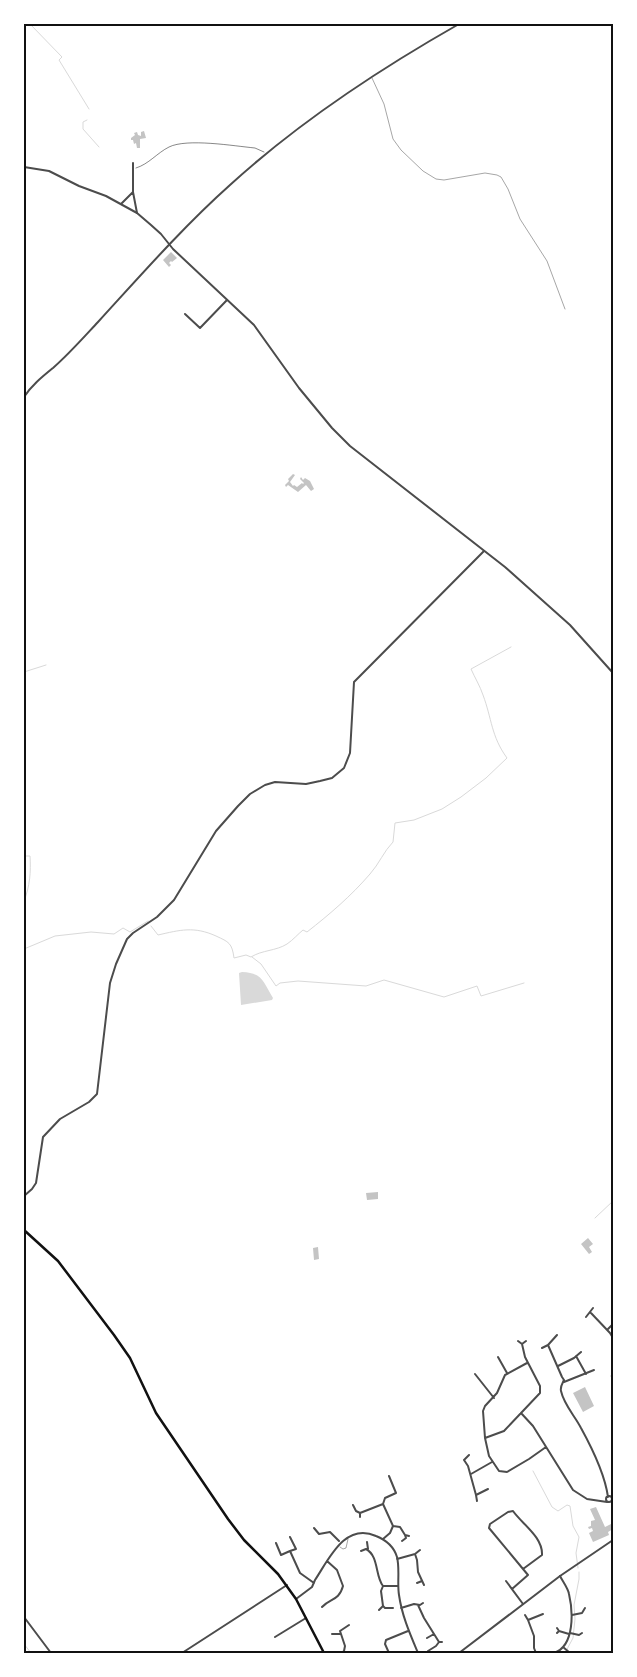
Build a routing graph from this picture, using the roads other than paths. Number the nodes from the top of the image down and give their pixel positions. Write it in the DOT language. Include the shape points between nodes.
graph roads {
  1 [pos="459,24"];
  2 [pos="371,77"];
  3 [pos="133,163"];
  4 [pos="24,167"];
  5 [pos="133,192"];
  6 [pos="121,204"];
  7 [pos="137,213"];
  8 [pos="170,245"];
  9 [pos="228,300"];
  10 [pos="565,309"];
  11 [pos="185,314"];
  12 [pos="24,397"];
  13 [pos="484,550"];
  14 [pos="613,673"];
  15 [pos="24,1196"];
  16 [pos="24,1230"];
  17 [pos="594,1308"];
  18 [pos="590,1312"];
  19 [pos="586,1317"];
  20 [pos="613,1324"];
  21 [pos="607,1330"];
  22 [pos="556,1335"];
  23 [pos="613,1338"];
  24 [pos="518,1341"];
  25 [pos="526,1341"];
  26 [pos="522,1344"];
  27 [pos="548,1345"];
  28 [pos="542,1348"];
  29 [pos="581,1352"];
  30 [pos="576,1356"];
  31 [pos="498,1358"];
  32 [pos="528,1363"];
  33 [pos="558,1366"];
  34 [pos="594,1370"];
  35 [pos="508,1373"];
  36 [pos="475,1374"];
  37 [pos="586,1374"];
  38 [pos="563,1383"];
  39 [pos="494,1398"];
  40 [pos="521,1412"];
  41 [pos="485,1438"];
  42 [pos="546,1447"];
  43 [pos="469,1455"];
  44 [pos="492,1462"];
  45 [pos="470,1474"];
  46 [pos="389,1476"];
  47 [pos="488,1489"];
  48 [pos="476,1494"];
  49 [pos="610,1498"];
  50 [pos="477,1501"];
  51 [pos="607,1501"];
  52 [pos="383,1504"];
  53 [pos="353,1505"];
  54 [pos="613,1505"];
  55 [pos="360,1513"];
  56 [pos="360,1517"];
  57 [pos="393,1526"];
  58 [pos="314,1528"];
  59 [pos="320,1534"];
  60 [pos="405,1535"];
  61 [pos="350,1536"];
  62 [pos="409,1536"];
  63 [pos="290,1537"];
  64 [pos="321,1538"];
  65 [pos="383,1539"];
  66 [pos="613,1540"];
  67 [pos="402,1541"];
  68 [pos="340,1542"];
  69 [pos="367,1542"];
  70 [pos="276,1543"];
  71 [pos="368,1550"];
  72 [pos="420,1550"];
  73 [pos="290,1551"];
  74 [pos="361,1551"];
  75 [pos="415,1554"];
  76 [pos="397,1559"];
  77 [pos="327,1562"];
  78 [pos="523,1569"];
  79 [pos="560,1576"];
  80 [pos="422,1581"];
  81 [pos="506,1581"];
  82 [pos="314,1583"];
  83 [pos="417,1583"];
  84 [pos="287,1585"];
  85 [pos="424,1585"];
  86 [pos="383,1586"];
  87 [pos="398,1586"];
  88 [pos="512,1589"];
  89 [pos="296,1599"];
  90 [pos="321,1602"];
  91 [pos="423,1602"];
  92 [pos="325,1604"];
  93 [pos="523,1604"];
  94 [pos="383,1605"];
  95 [pos="418,1605"];
  96 [pos="322,1607"];
  97 [pos="392,1608"];
  98 [pos="401,1608"];
  99 [pos="585,1608"];
  100 [pos="378,1610"];
  101 [pos="543,1614"];
  102 [pos="525,1615"];
  103 [pos="574,1615"];
  104 [pos="24,1618"];
  105 [pos="306,1618"];
  106 [pos="528,1620"];
  107 [pos="349,1625"];
  108 [pos="408,1631"];
  109 [pos="558,1631"];
  110 [pos="570,1633"];
  111 [pos="582,1633"];
  112 [pos="332,1634"];
  113 [pos="340,1634"];
  114 [pos="434,1634"];
  115 [pos="275,1637"];
  116 [pos="427,1638"];
  117 [pos="564,1648"];
  118 [pos="428,1651"];
  119 [pos="345,1652"];
  120 [pos="52,1653"];
  121 [pos="182,1653"];
  122 [pos="324,1653"];
  123 [pos="341,1653"];
  124 [pos="389,1653"];
  125 [pos="418,1653"];
  126 [pos="459,1653"];
  127 [pos="536,1653"];
  128 [pos="555,1653"];
  129 [pos="570,1653"];
  1 -- 2 [label="street"];
  2 -- 8 [label="street" via="267,153 228,186"];
  2 -- 10 [label="lane" via="384,104 393,139 400,150 423,170 436,179 444,180 485,173 501,177 520,219 547,262"];
  3 -- 5 [label="street"];
  4 -- 6 [label="street" via="49,171"];
  5 -- 6 [label="street"];
  5 -- 7 [label="street"];
  6 -- 7 [label="street"];
  7 -- 8 [label="street"];
  8 -- 9 [label="street"];
  8 -- 12 [label="street"];
  9 -- 11 [label="street" via="200,328"];
  9 -- 13 [label="street" via="254,325 299,388 350,446"];
  13 -- 14 [label="street" via="570,625"];
  13 -- 15 [label="street" via="354,682 350,753 344,768 332,778 320,782 270,784 250,794 216,831 174,900 127,939 110,984 96,1094 46,1132 36,1182"];
  16 -- 84 [label="main road" via="58,1262 114,1335 130,1358 156,1413 228,1519"];
  17 -- 18 [label="street"];
  18 -- 19 [label="street"];
  18 -- 21 [label="street"];
  20 -- 21 [label="street"];
  21 -- 23 [label="street"];
  22 -- 27 [label="street"];
  24 -- 26 [label="street"];
  25 -- 26 [label="street"];
  26 -- 32 [label="street"];
  27 -- 28 [label="street"];
  27 -- 33 [label="street"];
  29 -- 30 [label="street"];
  30 -- 33 [label="street"];
  30 -- 37 [label="street"];
  31 -- 35 [label="street"];
  32 -- 35 [label="street"];
  32 -- 40 [label="street" via="540,1391"];
  33 -- 38 [label="street"];
  34 -- 37 [label="street"];
  35 -- 39 [label="street"];
  36 -- 39 [label="street"];
  37 -- 38 [label="street"];
  38 -- 49 [label="street" via="561,1391 565,1402 604,1477"];
  39 -- 41 [label="street" via="482,1411"];
  40 -- 41 [label="street" via="504,1430"];
  40 -- 42 [label="street"];
  41 -- 44 [label="street"];
  42 -- 44 [label="street" via="506,1472 499,1471"];
  42 -- 51 [label="street" via="573,1490 598,1502"];
  43 -- 45 [label="street" via="464,1460"];
  44 -- 45 [label="street"];
  45 -- 48 [label="street"];
  46 -- 52 [label="street" via="396,1493 385,1498"];
  47 -- 48 [label="street"];
  48 -- 50 [label="street"];
  49 -- 51 [label="street"];
  49 -- 51 [label="street"];
  49 -- 54 [label="street"];
  51 -- 54 [label="street"];
  52 -- 55 [label="street"];
  52 -- 57 [label="street"];
  53 -- 55 [label="street"];
  55 -- 56 [label="street"];
  57 -- 60 [label="street" via="400,1527"];
  57 -- 65 [label="street"];
  58 -- 59 [label="street"];
  59 -- 64 [label="street"];
  59 -- 68 [label="street" via="330,1532"];
  60 -- 62 [label="street"];
  60 -- 67 [label="street"];
  61 -- 65 [label="street" via="368,1533"];
  61 -- 68 [label="street"];
  61 -- 68 [label="lane" via="346,1548 341,1548"];
  63 -- 73 [label="street" via="296,1549"];
  65 -- 76 [label="street" via="391,1546"];
  66 -- 79 [label="street"];
  68 -- 77 [label="street"];
  69 -- 71 [label="street"];
  70 -- 73 [label="street" via="281,1555"];
  71 -- 74 [label="street"];
  71 -- 86 [label="street"];
  72 -- 75 [label="street"];
  73 -- 82 [label="street" via="300,1573"];
  75 -- 76 [label="street"];
  75 -- 80 [label="street"];
  76 -- 87 [label="street"];
  77 -- 82 [label="street"];
  77 -- 92 [label="street" via="337,1570 343,1586 336,1599"];
  78 -- 78 [label="street" via="490,1528 490,1524 508,1512 513,1511 526,1524 543,1548 542,1554"];
  78 -- 88 [label="street" via="528,1577"];
  79 -- 93 [label="street"];
  79 -- 103 [label="street" via="569,1593"];
  80 -- 83 [label="street"];
  80 -- 85 [label="street"];
  81 -- 88 [label="street"];
  82 -- 89 [label="street"];
  84 -- 89 [label="main road"];
  84 -- 121 [label="street"];
  86 -- 87 [label="street"];
  86 -- 94 [label="street"];
  87 -- 98 [label="street"];
  88 -- 93 [label="street"];
  89 -- 105 [label="main road"];
  90 -- 92 [label="street"];
  91 -- 95 [label="street"];
  92 -- 96 [label="street"];
  93 -- 126 [label="street"];
  94 -- 97 [label="street"];
  94 -- 100 [label="street"];
  95 -- 98 [label="street"];
  95 -- 114 [label="street"];
  98 -- 108 [label="street"];
  99 -- 103 [label="street" via="582,1613"];
  101 -- 106 [label="street"];
  102 -- 106 [label="street"];
  103 -- 110 [label="street"];
  104 -- 120 [label="street"];
  105 -- 115 [label="street"];
  105 -- 122 [label="main road"];
  106 -- 127 [label="street"];
  107 -- 113 [label="street"];
  108 -- 124 [label="street" via="386,1640"];
  108 -- 125 [label="street"];
  109 -- 110 [label="street"];
  110 -- 111 [label="street"];
  110 -- 117 [label="street"];
  112 -- 113 [label="street"];
  113 -- 119 [label="street"];
  114 -- 116 [label="street"];
  114 -- 118 [label="street" via="440,1642"];
  117 -- 128 [label="street"];
  117 -- 129 [label="street"];
  119 -- 123 [label="street"];
}
